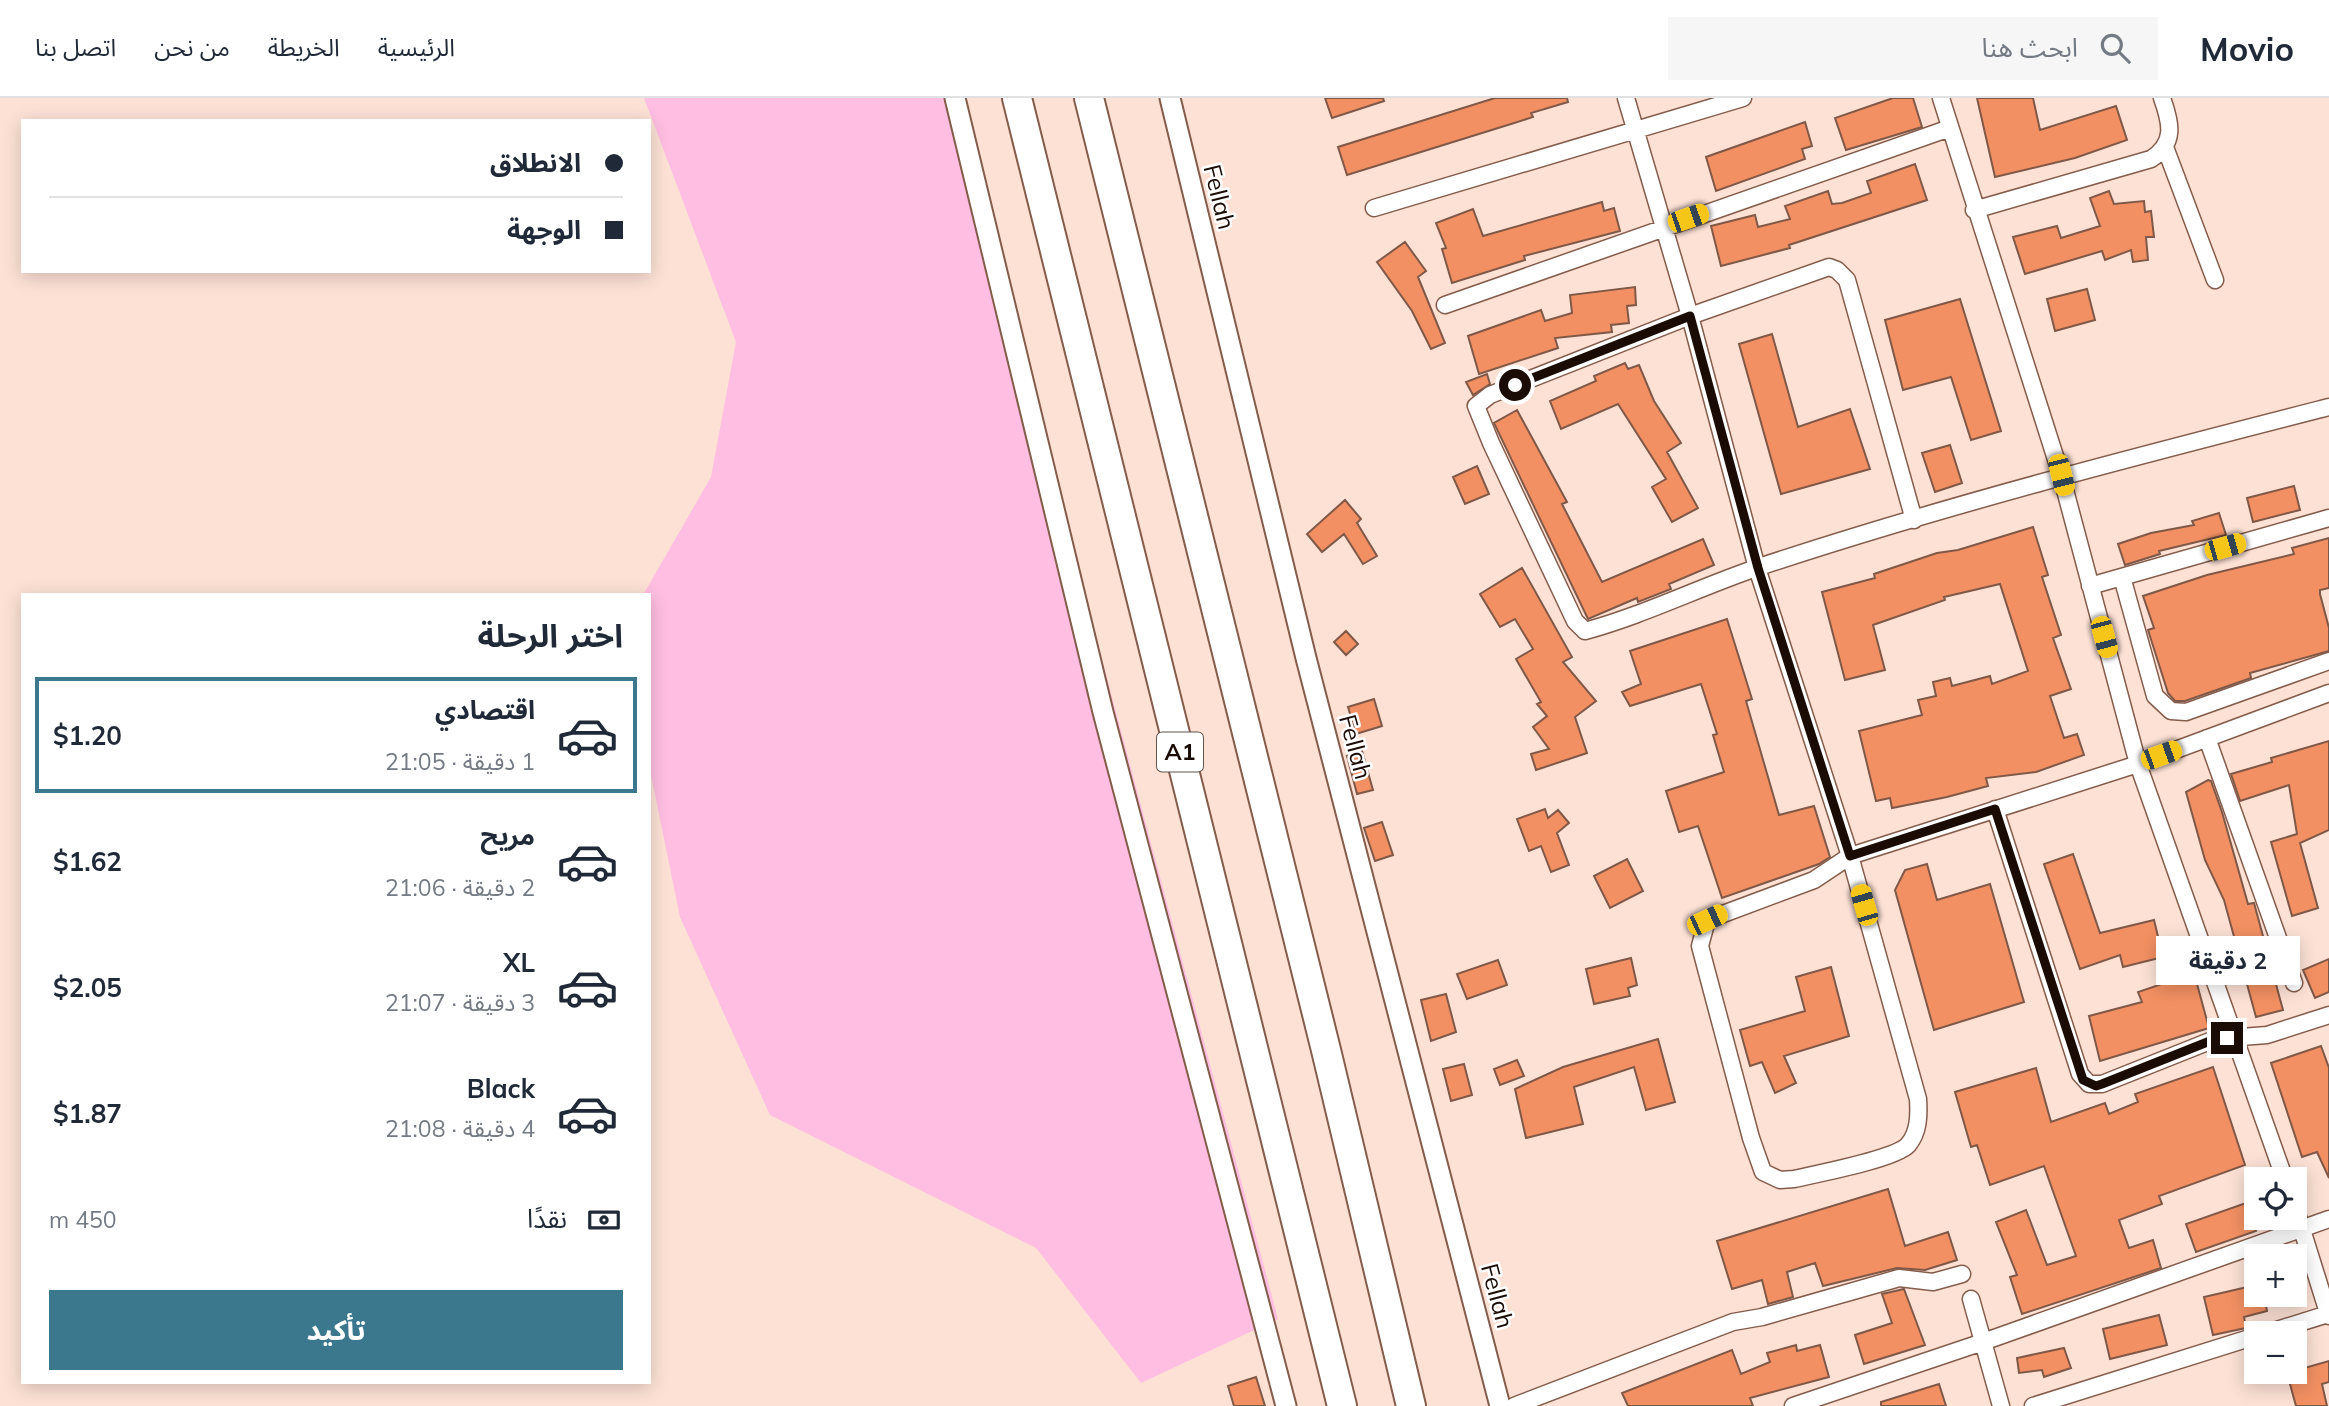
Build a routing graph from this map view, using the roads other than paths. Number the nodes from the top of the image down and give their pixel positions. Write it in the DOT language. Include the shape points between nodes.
graph roads {
  1 [pos="955,98"];
  2 [pos="1017,98"];
  3 [pos="1089,98"];
  4 [pos="1170,98"];
  5 [pos="1626,98"];
  6 [pos="1743,98"];
  7 [pos="1941,98"];
  8 [pos="2162,98"];
  9 [pos="1950,128"];
  10 [pos="1636,132"];
  11 [pos="2165,147"];
  12 [pos="1374,208"];
  13 [pos="1974,210"];
  14 [pos="1662,227"];
  15 [pos="2215,280"];
  16 [pos="1445,305"];
  17 [pos="1690,316"];
  18 [pos="2329,407"];
  19 [pos="2061,475"];
  20 [pos="2329,517"];
  21 [pos="1914,520"];
  22 [pos="1758,568"];
  23 [pos="2122,577"];
  24 [pos="2090,586"];
  25 [pos="2329,661"];
  26 [pos="2329,693"];
  27 [pos="2207,738"];
  28 [pos="2138,764"];
  29 [pos="1995,809"];
  30 [pos="1850,856"];
  31 [pos="2294,983"];
  32 [pos="2329,1015"];
  33 [pos="2233,1038"];
  34 [pos="2280,1167"];
  35 [pos="2329,1219"];
  36 [pos="2307,1229"];
  37 [pos="2304,1230"];
  38 [pos="1962,1274"];
  39 [pos="1971,1299"];
  40 [pos="2329,1315"];
  41 [pos="2307,1321"];
  42 [pos="2244,1340"];
  43 [pos="1983,1342"];
  44 [pos="1286,1406"];
  45 [pos="1342,1406"];
  46 [pos="1411,1406"];
  47 [pos="1500,1406"];
  48 [pos="1514,1406"];
  49 [pos="1793,1406"];
  50 [pos="2001,1406"];
  51 [pos="2033,1406"];
  1 -- 44 [label="street" via="1102,712"];
  2 -- 45 [label="highway, A1"];
  3 -- 46 [label="highway"];
  4 -- 47 [label="street, Fellah" via="1306,658"];
  5 -- 10 [label="street"];
  6 -- 10 [label="street"];
  7 -- 9 [label="street"];
  8 -- 11 [label="street" via="2171,133"];
  9 -- 13 [label="street"];
  9 -- 14 [label="street"];
  10 -- 12 [label="street"];
  10 -- 14 [label="street"];
  11 -- 13 [label="street" via="2151,159"];
  11 -- 15 [label="street"];
  13 -- 19 [label="street"];
  14 -- 16 [label="street"];
  14 -- 17 [label="street"];
  17 -- 21 [label="street" via="1821,268 1843,274"];
  17 -- 22 [label="street"];
  17 -- 22 [label="street" via="1490,395 1476,406 1477,414 1583,630"];
  18 -- 19 [label="street"];
  19 -- 21 [label="street"];
  19 -- 24 [label="street"];
  20 -- 23 [label="street"];
  21 -- 22 [label="street"];
  22 -- 30 [label="street"];
  23 -- 24 [label="street"];
  23 -- 25 [label="street" via="2155,696 2171,711 2186,712"];
  24 -- 28 [label="street"];
  26 -- 27 [label="street"];
  27 -- 28 [label="street"];
  27 -- 31 [label="street"];
  28 -- 29 [label="street"];
  28 -- 33 [label="street"];
  29 -- 30 [label="street"];
  29 -- 33 [label="street" via="2083,1080 2096,1086 2215,1039"];
  30 -- 30 [label="street" via="1814,880 1707,920 1702,930 1700,946 1712,997 1758,1163 1763,1172 1780,1180 1889,1155 1906,1147 1919,1118 1913,1078"];
  32 -- 33 [label="street" via="2267,1035"];
  33 -- 34 [label="street"];
  35 -- 36 [label="street"];
  37 -- 40 [label="street"];
  37 -- 43 [label="street"];
  38 -- 48 [label="street" via="1933,1282 1899,1278 1732,1322"];
  39 -- 43 [label="street"];
  40 -- 41 [label="street"];
  42 -- 51 [label="street"];
  43 -- 49 [label="street"];
  43 -- 50 [label="street"];
}
